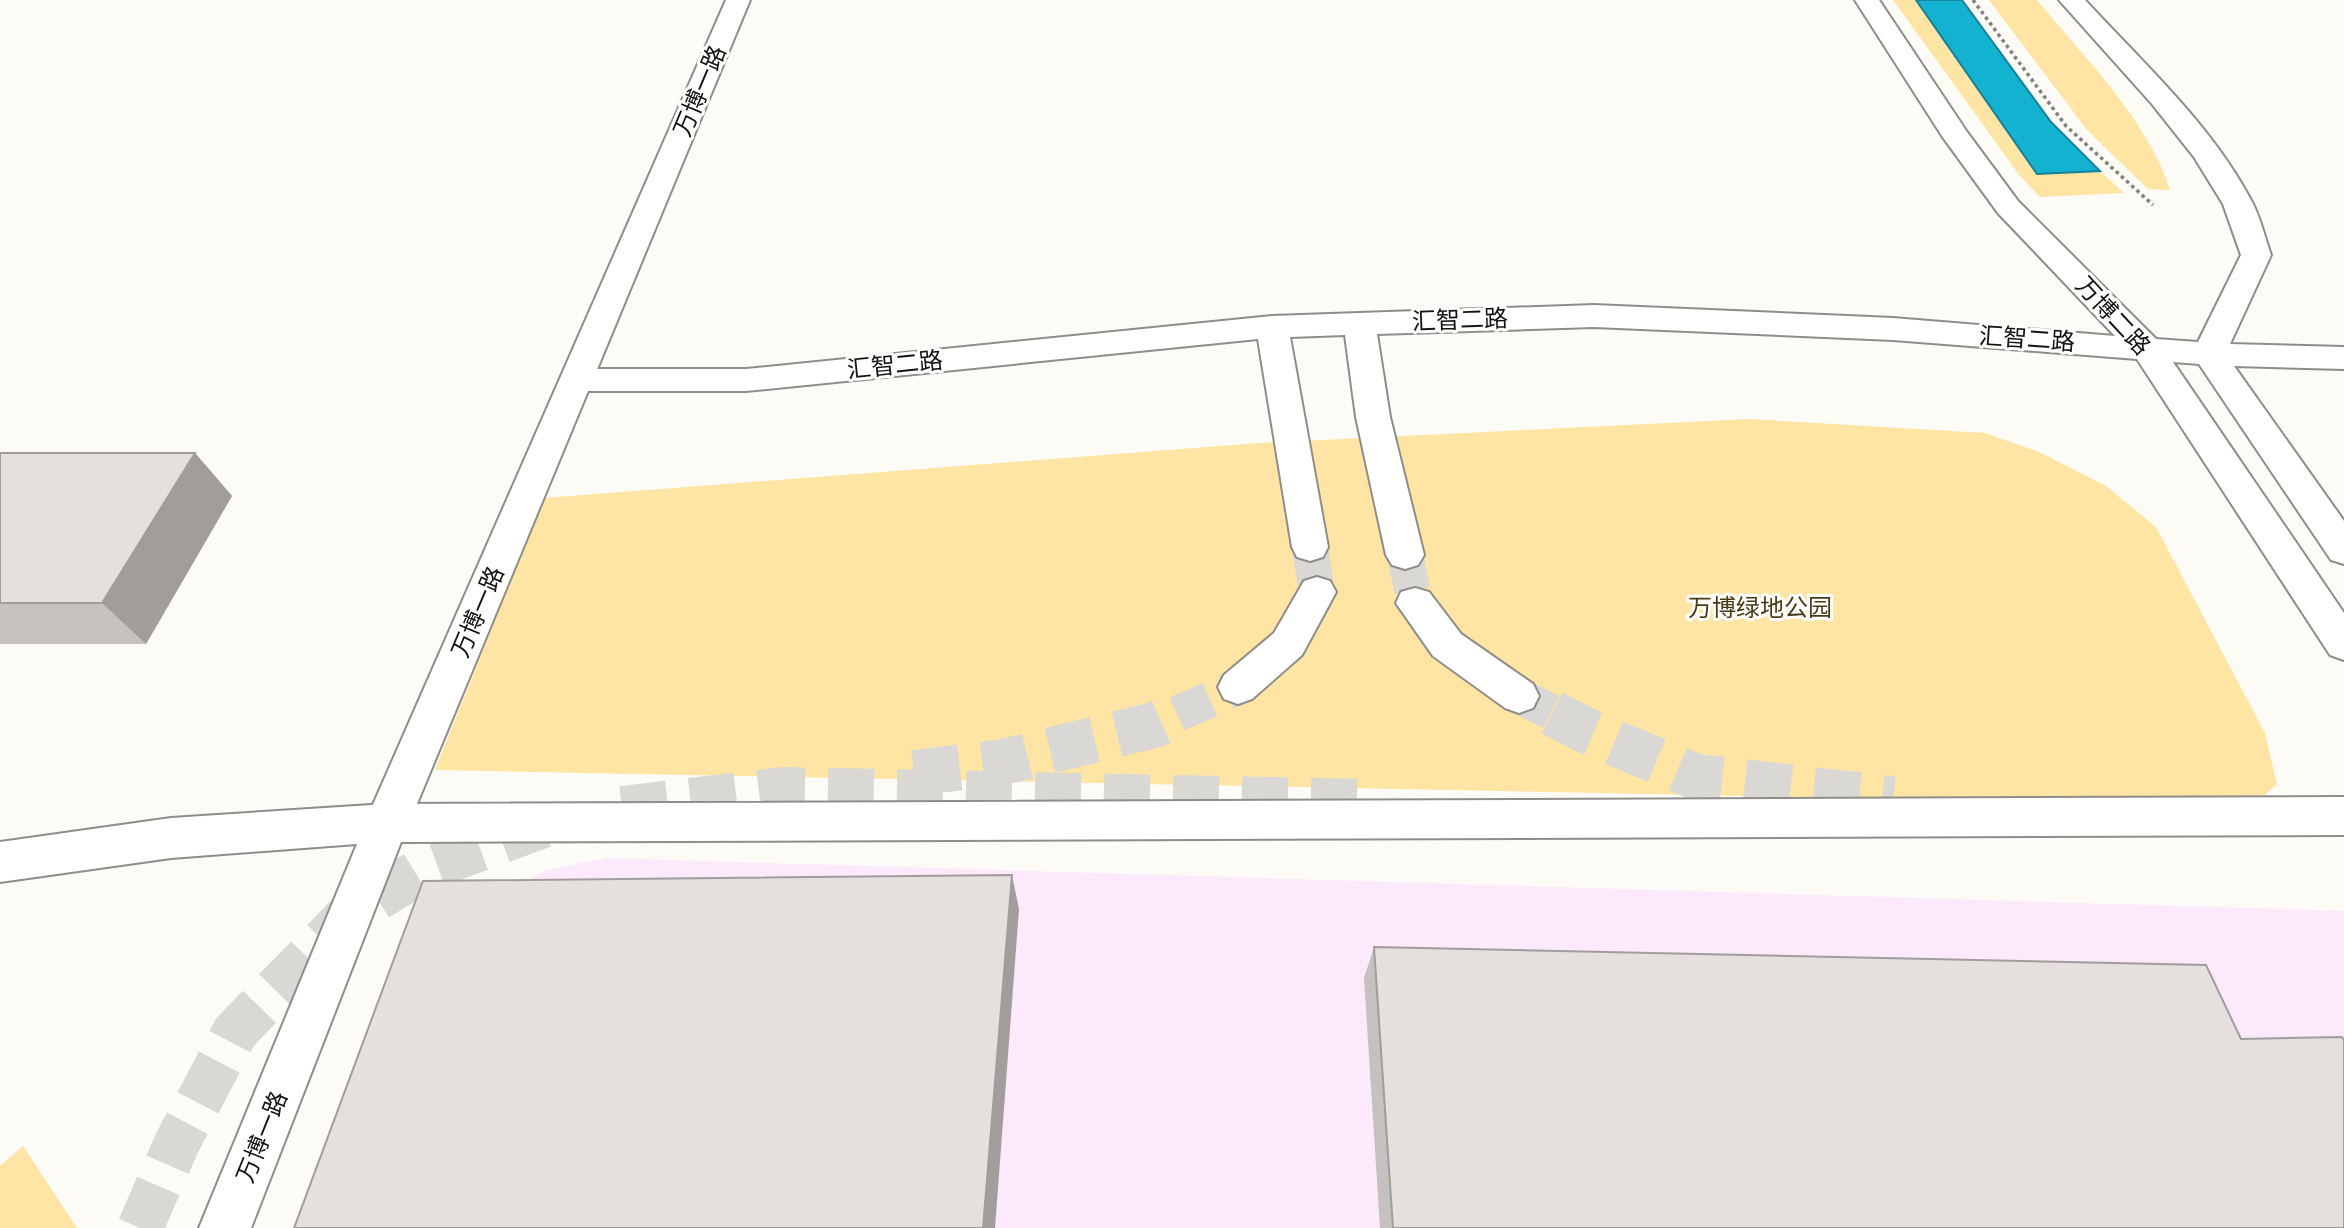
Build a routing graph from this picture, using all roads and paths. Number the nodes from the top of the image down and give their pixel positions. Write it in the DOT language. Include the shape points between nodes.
graph roads {
  1 [pos="738,0"];
  2 [pos="1867,0"];
  3 [pos="1973,0"];
  4 [pos="2071,0"];
  5 [pos="2153,205"];
  6 [pos="1359,323"];
  7 [pos="1272,327"];
  8 [pos="2146,348"];
  9 [pos="2209,354"];
  10 [pos="2344,358"];
  11 [pos="578,380"];
  12 [pos="1310,547"];
  13 [pos="2344,550"];
  14 [pos="1405,555"];
  15 [pos="1317,592"];
  16 [pos="1415,603"];
  17 [pos="2344,644"];
  18 [pos="1238,687"];
  19 [pos="1519,695"];
  20 [pos="2344,816"];
  21 [pos="387,823"];
  22 [pos="0,862"];
  23 [pos="225,1228"];
  1 -- 11 [label="street, 万博一路"];
  2 -- 8 [label="street, 万博二路" via="2008,207"];
  3 -- 5 [label="path" via="2066,126"];
  4 -- 9 [label="street" via="2182,124 2238,205 2256,254"];
  6 -- 7 [label="street, 汇智二路"];
  6 -- 8 [label="street, 汇智二路" via="1594,316 1892,329"];
  6 -- 14 [label="street" via="1373,417"];
  7 -- 11 [label="street, 汇智二路" via="746,380"];
  7 -- 12 [label="street"];
  8 -- 9 [label="street, 汇智二路"];
  8 -- 17 [label="street, 万博二路"];
  9 -- 10 [label="street, 汇智二路"];
  9 -- 13 [label="street"];
  11 -- 21 [label="street, 万博一路"];
  15 -- 18 [label="street" via="1289,644"];
  16 -- 19 [label="street" via="1447,645"];
  20 -- 21 [label="street"];
  21 -- 22 [label="street" via="171,838"];
  21 -- 23 [label="street, 万博一路"];
}
